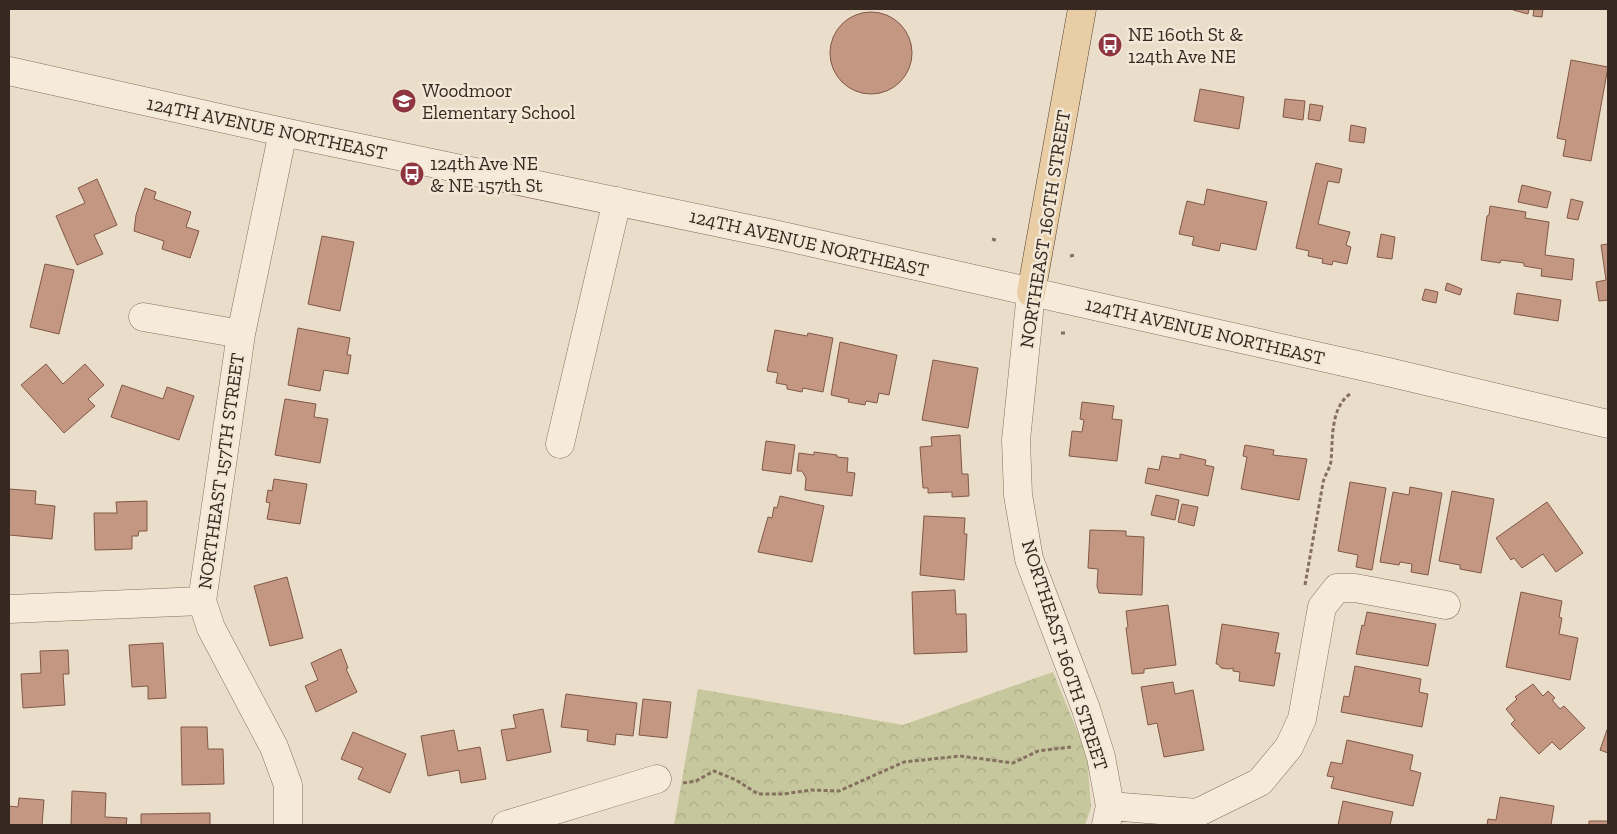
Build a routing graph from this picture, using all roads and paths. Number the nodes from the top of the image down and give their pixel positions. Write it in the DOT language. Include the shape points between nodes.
graph roads {
  1 [pos="1082,9"];
  2 [pos="9,70"];
  3 [pos="284,132"];
  4 [pos="617,201"];
  5 [pos="992,239"];
  6 [pos="998,240"];
  7 [pos="1076,255"];
  8 [pos="1070,256"];
  9 [pos="1031,293"];
  10 [pos="143,317"];
  11 [pos="241,334"];
  12 [pos="1350,394"];
  13 [pos="1608,424"];
  14 [pos="560,444"];
  15 [pos="1303,594"];
  16 [pos="202,601"];
  17 [pos="1446,605"];
  18 [pos="9,609"];
  19 [pos="1079,746"];
  20 [pos="657,779"];
  21 [pos="1108,816"];
  22 [pos="288,825"];
  23 [pos="506,825"];
  1 -- 9 [label="main road, NORTHEAST 160TH STREET"];
  2 -- 3 [label="street, 124TH AVENUE NORTHEAST"];
  3 -- 4 [label="street, 124TH AVENUE NORTHEAST"];
  3 -- 11 [label="street, NORTHEAST 157TH STREET"];
  4 -- 9 [label="street, 124TH AVENUE NORTHEAST"];
  4 -- 14 [label="street"];
  5 -- 6 [label="path"];
  7 -- 8 [label="path"];
  9 -- 13 [label="street, 124TH AVENUE NORTHEAST"];
  9 -- 21 [label="street, NORTHEAST 160TH STREET" via="1016,440 1018,495 1029,559 1101,757"];
  10 -- 11 [label="street"];
  11 -- 16 [label="street, NORTHEAST 157TH STREET"];
  12 -- 15 [label="path" via="1342,400 1337,412 1331,463 1324,480"];
  16 -- 18 [label="street"];
  16 -- 22 [label="street, NORTHEAST 157TH STREET" via="211,628 274,747 288,786"];
  17 -- 21 [label="street" via="1356,588 1337,588 1322,607 1302,720 1289,747 1260,782 1197,813"];
  19 -- 20 [label="path" via="1038,751 1013,763 960,756 904,762 839,790 758,794 714,771 696,781 669,786"];
  20 -- 23 [label="street"];
}
